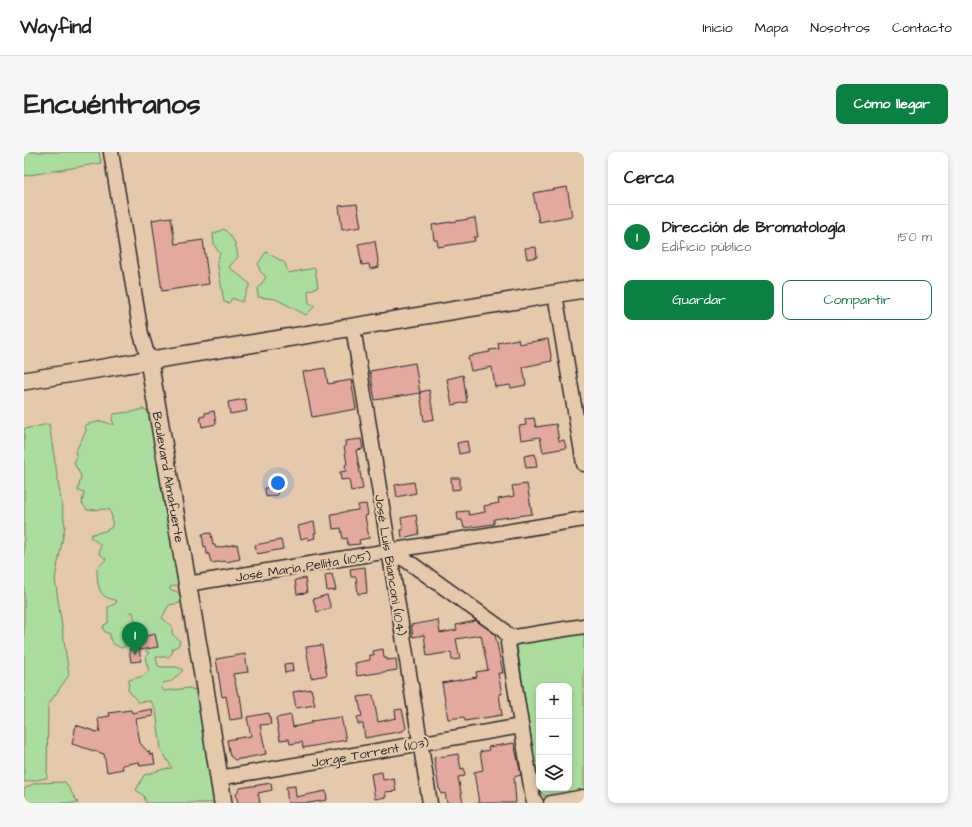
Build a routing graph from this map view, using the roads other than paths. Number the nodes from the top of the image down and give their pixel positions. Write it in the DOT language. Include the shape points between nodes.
graph roads {
  1 [pos="111,152"];
  2 [pos="584,289"];
  3 [pos="555,294"];
  4 [pos="353,328"];
  5 [pos="149,361"];
  6 [pos="24,381"];
  7 [pos="584,464"];
  8 [pos="584,519"];
  9 [pos="388,552"];
  10 [pos="187,584"];
  11 [pos="584,626"];
  12 [pos="511,639"];
  13 [pos="521,726"];
  14 [pos="420,744"];
  15 [pos="219,778"];
  16 [pos="584,797"];
  17 [pos="223,803"];
  18 [pos="430,803"];
  19 [pos="536,803"];
  20 [pos="551,803"];
  1 -- 5 [label="street, Boulevard Almafuerte" via="141,334"];
  2 -- 3 [label="main road"];
  3 -- 4 [label="main road"];
  3 -- 7 [label="street"];
  4 -- 5 [label="main road"];
  4 -- 9 [label="street, José Luis Bianconi (104)"];
  5 -- 6 [label="main road"];
  5 -- 10 [label="main road, Boulevard Almafuerte"];
  8 -- 9 [label="street, José María Pellita (105)"];
  9 -- 10 [label="street, José María Pellita (105)"];
  9 -- 12 [label="street" via="406,560 502,629"];
  9 -- 14 [label="street, José Luis Bianconi (104)"];
  10 -- 15 [label="main road, Boulevard Almafuerte"];
  11 -- 12 [label="street"];
  12 -- 13 [label="street" via="508,643"];
  13 -- 14 [label="street, Jorge Torrent (103)"];
  13 -- 19 [label="street" via="533,800"];
  14 -- 15 [label="street, Jorge Torrent (103)"];
  14 -- 18 [label="street, José Luis Bianconi (104)"];
  15 -- 17 [label="main road, Boulevard Almafuerte"];
  16 -- 20 [label="street"];
}
